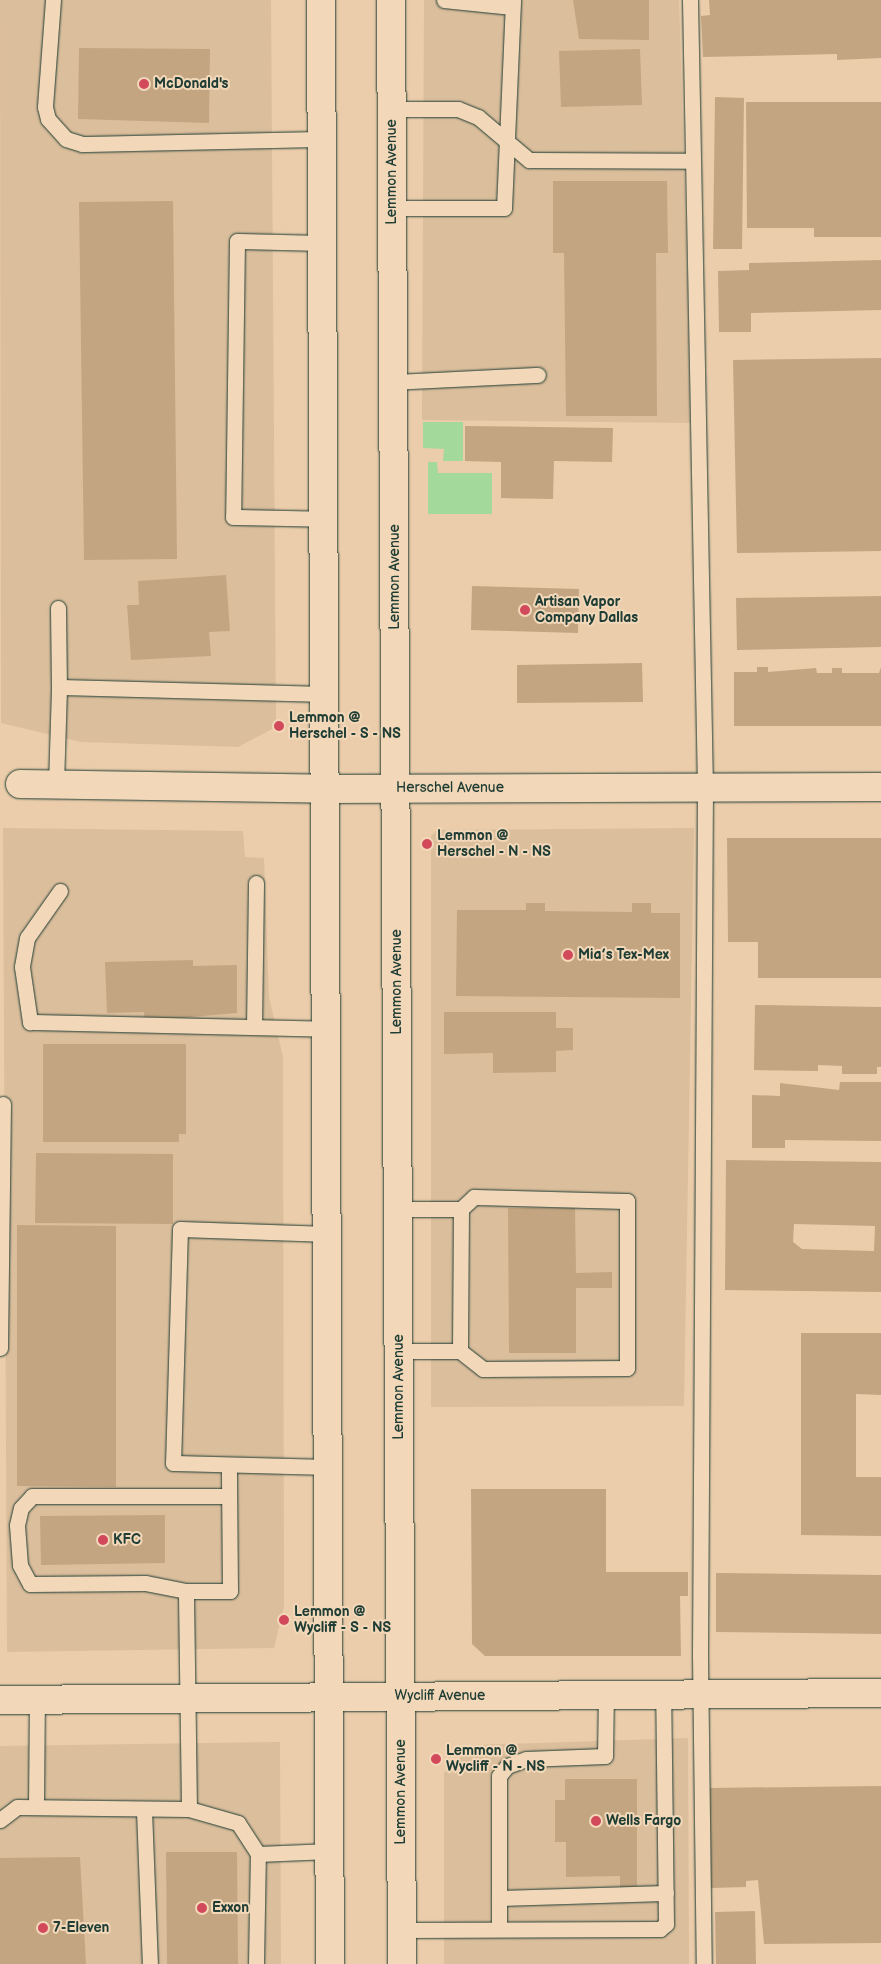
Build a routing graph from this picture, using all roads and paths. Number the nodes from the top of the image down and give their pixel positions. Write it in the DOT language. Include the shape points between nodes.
graph roads {
  1 [pos="53,0"];
  2 [pos="322,0"];
  3 [pos="391,0"];
  4 [pos="444,0"];
  5 [pos="690,0"];
  6 [pos="513,4"];
  7 [pos="392,109"];
  8 [pos="323,140"];
  9 [pos="507,146"];
  10 [pos="693,161"];
  11 [pos="392,208"];
  12 [pos="324,243"];
  13 [pos="538,375"];
  14 [pos="394,382"];
  15 [pos="326,519"];
  16 [pos="58,608"];
  17 [pos="58,687"];
  18 [pos="327,694"];
  19 [pos="20,784"];
  20 [pos="56,784"];
  21 [pos="705,787"];
  22 [pos="881,787"];
  23 [pos="395,788"];
  24 [pos="328,789"];
  25 [pos="256,883"];
  26 [pos="60,891"];
  27 [pos="254,1027"];
  28 [pos="329,1029"];
  29 [pos="3,1104"];
  30 [pos="398,1209"];
  31 [pos="462,1209"];
  32 [pos="329,1234"];
  33 [pos="0,1348"];
  34 [pos="400,1351"];
  35 [pos="460,1351"];
  36 [pos="229,1465"];
  37 [pos="330,1468"];
  38 [pos="229,1496"];
  39 [pos="186,1591"];
  40 [pos="881,1693"];
  41 [pos="663,1694"];
  42 [pos="702,1694"];
  43 [pos="606,1695"];
  44 [pos="187,1696"];
  45 [pos="330,1696"];
  46 [pos="400,1696"];
  47 [pos="37,1699"];
  48 [pos="0,1700"];
  49 [pos="36,1806"];
  50 [pos="189,1809"];
  51 [pos="144,1810"];
  52 [pos="0,1820"];
  53 [pos="330,1851"];
  54 [pos="258,1854"];
  55 [pos="666,1893"];
  56 [pos="499,1898"];
  57 [pos="499,1929"];
  58 [pos="401,1930"];
  59 [pos="150,1964"];
  60 [pos="256,1964"];
  61 [pos="330,1964"];
  62 [pos="402,1964"];
  63 [pos="704,1964"];
  1 -- 8 [label="lane" via="46,107 48,119 66,139 82,144"];
  2 -- 8 [label="main road"];
  3 -- 7 [label="main road, Lemmon Avenue"];
  4 -- 6 [label="lane"];
  5 -- 10 [label="lane"];
  6 -- 9 [label="lane"];
  7 -- 9 [label="lane" via="458,110 478,118"];
  7 -- 11 [label="main road, Lemmon Avenue"];
  8 -- 12 [label="main road"];
  9 -- 10 [label="lane" via="529,160"];
  9 -- 11 [label="lane" via="504,208"];
  10 -- 21 [label="lane"];
  11 -- 14 [label="main road, Lemmon Avenue"];
  12 -- 15 [label="main road"];
  12 -- 15 [label="lane" via="237,241 233,517"];
  13 -- 14 [label="lane"];
  14 -- 23 [label="main road, Lemmon Avenue"];
  15 -- 18 [label="main road"];
  16 -- 17 [label="lane"];
  17 -- 18 [label="lane"];
  17 -- 20 [label="lane"];
  18 -- 24 [label="main road"];
  19 -- 20 [label="main road, Herschel Avenue"];
  20 -- 24 [label="main road, Herschel Avenue"];
  21 -- 22 [label="main road, Herschel Avenue"];
  21 -- 23 [label="main road, Herschel Avenue"];
  21 -- 42 [label="lane"];
  23 -- 24 [label="main road, Herschel Avenue"];
  23 -- 30 [label="main road, Lemmon Avenue"];
  24 -- 28 [label="main road"];
  25 -- 27 [label="lane"];
  26 -- 27 [label="lane" via="28,938 22,967 30,1022"];
  27 -- 28 [label="lane"];
  28 -- 32 [label="main road"];
  29 -- 33 [label="lane"];
  30 -- 31 [label="lane"];
  30 -- 34 [label="main road, Lemmon Avenue"];
  31 -- 35 [label="lane"];
  31 -- 35 [label="lane" via="474,1197 628,1201 627,1368 482,1369"];
  32 -- 36 [label="lane" via="180,1229 173,1462"];
  32 -- 37 [label="main road"];
  34 -- 35 [label="lane"];
  34 -- 46 [label="main road, Lemmon Avenue"];
  36 -- 37 [label="lane"];
  36 -- 38 [label="lane"];
  37 -- 45 [label="main road"];
  38 -- 39 [label="lane" via="230,1591"];
  38 -- 39 [label="lane" via="32,1496 22,1508 17,1525 20,1565 30,1584 145,1583"];
  39 -- 44 [label="lane"];
  40 -- 42 [label="main road, Wycliff Avenue"];
  41 -- 42 [label="main road, Wycliff Avenue"];
  41 -- 43 [label="main road, Wycliff Avenue"];
  41 -- 55 [label="lane"];
  42 -- 63 [label="lane"];
  43 -- 46 [label="main road, Wycliff Avenue"];
  43 -- 56 [label="lane" via="605,1756 526,1759 507,1766 499,1776"];
  44 -- 45 [label="main road, Wycliff Avenue"];
  44 -- 47 [label="main road, Wycliff Avenue"];
  44 -- 50 [label="lane"];
  45 -- 46 [label="main road, Wycliff Avenue"];
  45 -- 53 [label="main road"];
  46 -- 58 [label="main road, Lemmon Avenue"];
  47 -- 48 [label="main road, Wycliff Avenue"];
  47 -- 49 [label="lane"];
  49 -- 51 [label="lane"];
  49 -- 52 [label="lane" via="17,1807"];
  50 -- 51 [label="lane"];
  50 -- 54 [label="lane" via="238,1823"];
  51 -- 59 [label="lane"];
  53 -- 54 [label="lane"];
  53 -- 61 [label="main road"];
  54 -- 60 [label="lane"];
  55 -- 56 [label="lane"];
  55 -- 57 [label="lane" via="666,1924 660,1929"];
  56 -- 57 [label="lane"];
  57 -- 58 [label="lane"];
  58 -- 62 [label="main road, Lemmon Avenue"];
}
